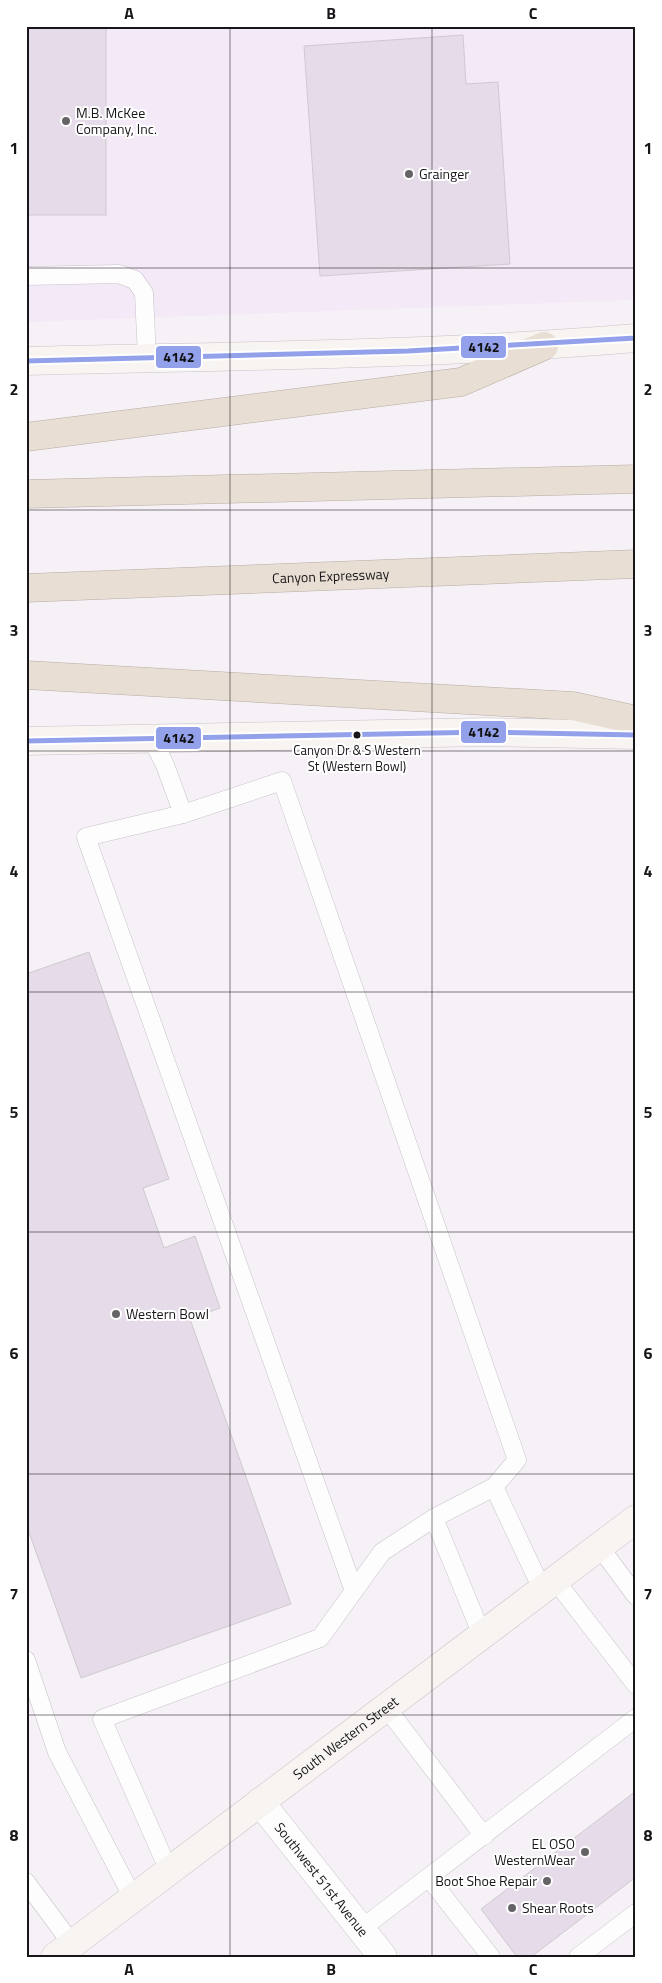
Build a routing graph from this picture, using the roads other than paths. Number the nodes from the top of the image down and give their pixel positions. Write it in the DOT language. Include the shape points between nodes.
graph roads {
  1 [pos="26,276"];
  2 [pos="636,338"];
  3 [pos="544,346"];
  4 [pos="147,358"];
  5 [pos="26,361"];
  6 [pos="26,437"];
  7 [pos="636,479"];
  8 [pos="26,494"];
  9 [pos="636,564"];
  10 [pos="26,588"];
  11 [pos="26,675"];
  12 [pos="636,720"];
  13 [pos="636,735"];
  14 [pos="152,739"];
  15 [pos="26,742"];
  16 [pos="183,814"];
  17 [pos="494,1487"];
  18 [pos="434,1518"];
  19 [pos="636,1519"];
  20 [pos="599,1546"];
  21 [pos="549,1585"];
  22 [pos="354,1591"];
  23 [pos="636,1596"];
  24 [pos="482,1635"];
  25 [pos="26,1660"];
  26 [pos="636,1685"];
  27 [pos="386,1707"];
  28 [pos="636,1718"];
  29 [pos="260,1802"];
  30 [pos="484,1836"];
  31 [pos="169,1871"];
  32 [pos="429,1878"];
  33 [pos="26,1882"];
  34 [pos="133,1898"];
  35 [pos="636,1913"];
  36 [pos="361,1929"];
  37 [pos="64,1950"];
  38 [pos="383,1957"];
  39 [pos="491,1957"];
  40 [pos="578,1957"];
  1 -- 4 [label="lane" via="118,274 135,280 144,293"];
  2 -- 3 [label="main road"];
  3 -- 4 [label="main road"];
  3 -- 6 [label="highway" via="460,382"];
  4 -- 5 [label="main road"];
  7 -- 8 [label="highway"];
  9 -- 10 [label="highway, Canyon Expressway"];
  11 -- 12 [label="highway" via="573,706"];
  13 -- 14 [label="main road" via="487,732"];
  14 -- 15 [label="main road"];
  14 -- 16 [label="lane"];
  16 -- 17 [label="lane" via="282,781 517,1460"];
  16 -- 22 [label="lane" via="86,837"];
  17 -- 18 [label="lane"];
  17 -- 21 [label="lane"];
  18 -- 22 [label="lane" via="382,1552"];
  18 -- 24 [label="lane"];
  19 -- 20 [label="main road, South Western Street"];
  20 -- 21 [label="main road, South Western Street"];
  20 -- 23 [label="lane"];
  21 -- 24 [label="main road, South Western Street"];
  21 -- 26 [label="lane"];
  22 -- 31 [label="lane" via="320,1638 102,1719"];
  24 -- 27 [label="main road, South Western Street"];
  25 -- 34 [label="lane" via="57,1752"];
  27 -- 29 [label="main road, South Western Street"];
  27 -- 30 [label="lane"];
  28 -- 30 [label="lane"];
  29 -- 31 [label="main road, South Western Street"];
  29 -- 36 [label="street, Southwest 51st Avenue"];
  30 -- 32 [label="lane"];
  31 -- 34 [label="main road, South Western Street"];
  32 -- 36 [label="lane"];
  32 -- 39 [label="lane"];
  33 -- 37 [label="lane"];
  34 -- 37 [label="main road, South Western Street"];
  35 -- 40 [label="lane"];
  36 -- 38 [label="street, Southwest 51st Avenue"];
}
